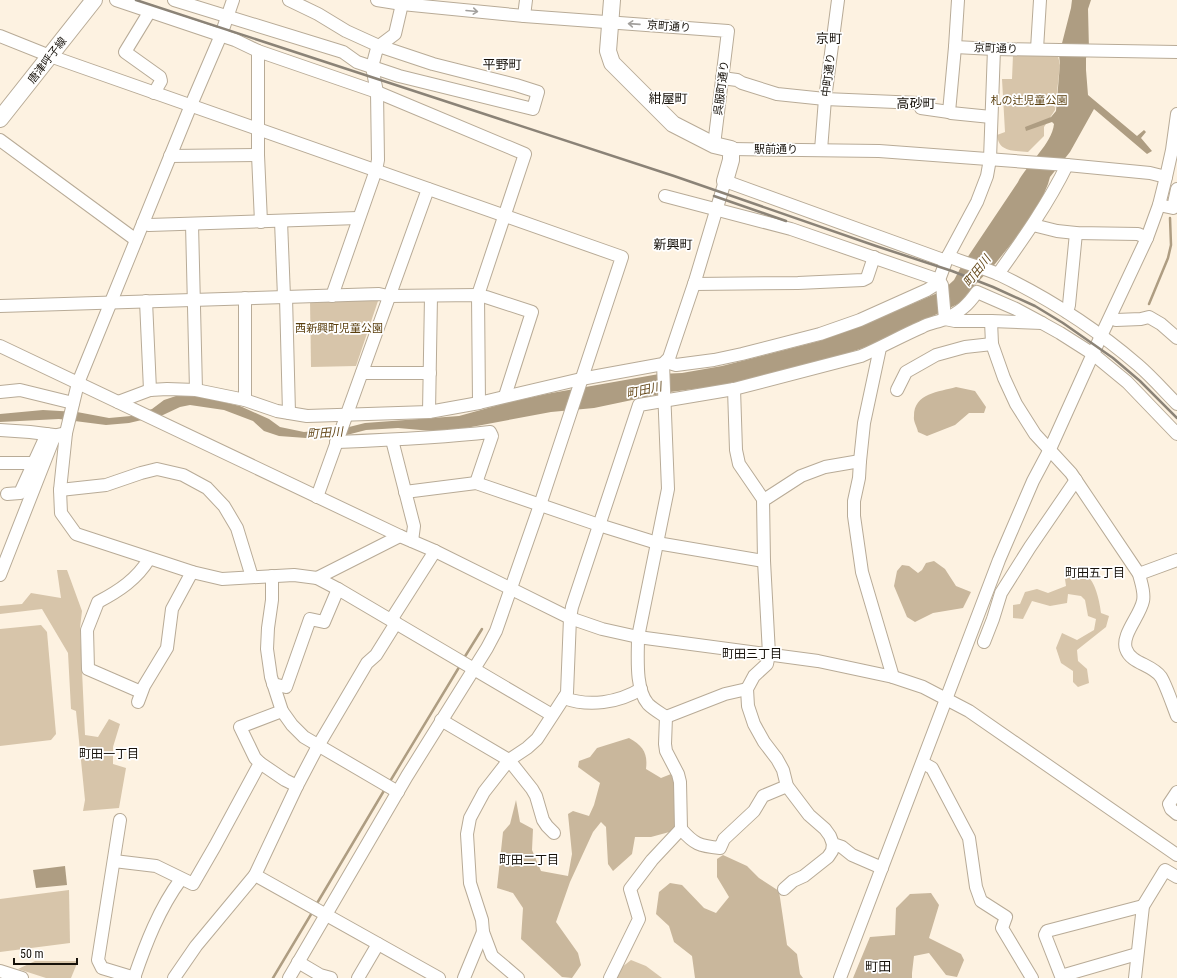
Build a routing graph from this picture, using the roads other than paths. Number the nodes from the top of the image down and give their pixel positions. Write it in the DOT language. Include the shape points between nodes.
graph roads {
  1 [pos="94,0"];
  2 [pos="116,0"];
  3 [pos="174,0"];
  4 [pos="233,0"];
  5 [pos="289,0"];
  6 [pos="377,0"];
  7 [pos="526,0"];
  8 [pos="612,0"];
  9 [pos="838,0"];
  10 [pos="958,0"];
  11 [pos="1040,0"];
  12 [pos="402,4"];
  13 [pos="449,4"];
  14 [pos="150,11"];
  15 [pos="228,16"];
  16 [pos="524,16"];
  17 [pos="610,22"];
  18 [pos="728,31"];
  19 [pos="221,35"];
  20 [pos="0,36"];
  21 [pos="379,46"];
  22 [pos="955,47"];
  23 [pos="994,48"];
  24 [pos="1037,49"];
  25 [pos="258,52"];
  26 [pos="1177,52"];
  27 [pos="50,56"];
  28 [pos="372,67"];
  29 [pos="722,78"];
  30 [pos="377,92"];
  31 [pos="154,93"];
  32 [pos="825,99"];
  33 [pos="191,105"];
  34 [pos="949,112"];
  35 [pos="1177,114"];
  36 [pos="991,117"];
  37 [pos="0,119"];
  38 [pos="259,129"];
  39 [pos="0,140"];
  40 [pos="714,145"];
  41 [pos="731,149"];
  42 [pos="821,150"];
  43 [pos="258,155"];
  44 [pos="170,156"];
  45 [pos="990,159"];
  46 [pos="1064,165"];
  47 [pos="376,170"];
  48 [pos="1166,177"];
  49 [pos="725,181"];
  50 [pos="428,189"];
  51 [pos="1177,189"];
  52 [pos="665,196"];
  53 [pos="1159,205"];
  54 [pos="717,209"];
  55 [pos="504,216"];
  56 [pos="358,218"];
  57 [pos="281,221"];
  58 [pos="261,222"];
  59 [pos="143,223"];
  60 [pos="192,224"];
  61 [pos="1033,225"];
  62 [pos="1076,233"];
  63 [pos="1147,238"];
  64 [pos="136,240"];
  65 [pos="874,257"];
  66 [pos="951,259"];
  67 [pos="997,274"];
  68 [pos="940,283"];
  69 [pos="694,284"];
  70 [pos="332,296"];
  71 [pos="388,296"];
  72 [pos="431,296"];
  73 [pos="478,296"];
  74 [pos="285,297"];
  75 [pos="245,298"];
  76 [pos="194,300"];
  77 [pos="146,301"];
  78 [pos="110,302"];
  79 [pos="0,306"];
  80 [pos="1067,312"];
  81 [pos="1111,316"];
  82 [pos="945,319"];
  83 [pos="991,321"];
  84 [pos="1042,323"];
  85 [pos="1101,336"];
  86 [pos="1177,338"];
  87 [pos="992,344"];
  88 [pos="0,346"];
  89 [pos="880,348"];
  90 [pos="1093,354"];
  91 [pos="665,365"];
  92 [pos="362,373"];
  93 [pos="430,373"];
  94 [pos="580,381"];
  95 [pos="78,383"];
  96 [pos="734,389"];
  97 [pos="150,390"];
  98 [pos="196,390"];
  99 [pos="897,390"];
  100 [pos="0,392"];
  101 [pos="505,396"];
  102 [pos="245,400"];
  103 [pos="665,400"];
  104 [pos="73,403"];
  105 [pos="479,403"];
  106 [pos="120,404"];
  107 [pos="1177,404"];
  108 [pos="429,412"];
  109 [pos="289,413"];
  110 [pos="346,414"];
  111 [pos="0,430"];
  112 [pos="57,434"];
  113 [pos="1177,434"];
  114 [pos="392,440"];
  115 [pos="336,442"];
  116 [pos="1050,449"];
  117 [pos="860,461"];
  118 [pos="0,463"];
  119 [pos="34,463"];
  120 [pos="1076,480"];
  121 [pos="476,483"];
  122 [pos="60,490"];
  123 [pos="405,492"];
  124 [pos="7,494"];
  125 [pos="317,497"];
  126 [pos="763,499"];
  127 [pos="540,505"];
  128 [pos="599,525"];
  129 [pos="400,536"];
  130 [pos="412,541"];
  131 [pos="657,543"];
  132 [pos="434,551"];
  133 [pos="149,559"];
  134 [pos="999,560"];
  135 [pos="1177,560"];
  136 [pos="764,561"];
  137 [pos="1017,568"];
  138 [pos="192,572"];
  139 [pos="1138,574"];
  140 [pos="0,575"];
  141 [pos="272,576"];
  142 [pos="252,577"];
  143 [pos="317,578"];
  144 [pos="338,589"];
  145 [pos="511,590"];
  146 [pos="570,618"];
  147 [pos="394,622"];
  148 [pos="638,637"];
  149 [pos="984,642"];
  150 [pos="769,654"];
  151 [pos="466,665"];
  152 [pos="893,677"];
  153 [pos="273,684"];
  154 [pos="641,689"];
  155 [pos="747,689"];
  156 [pos="564,698"];
  157 [pos="946,698"];
  158 [pos="282,710"];
  159 [pos="552,715"];
  160 [pos="1177,716"];
  161 [pos="666,717"];
  162 [pos="441,720"];
  163 [pos="318,746"];
  164 [pos="508,760"];
  165 [pos="923,762"];
  166 [pos="260,763"];
  167 [pos="297,786"];
  168 [pos="787,786"];
  169 [pos="391,788"];
  170 [pos="1177,792"];
  171 [pos="1177,814"];
  172 [pos="120,820"];
  173 [pos="681,829"];
  174 [pos="554,833"];
  175 [pos="833,844"];
  176 [pos="1177,855"];
  177 [pos="114,861"];
  178 [pos="882,868"];
  179 [pos="255,875"];
  180 [pos="1177,877"];
  181 [pos="181,879"];
  182 [pos="784,889"];
  183 [pos="1143,906"];
  184 [pos="318,911"];
  185 [pos="482,932"];
  186 [pos="378,944"];
  187 [pos="1137,954"];
  188 [pos="298,962"];
  189 [pos="0,970"];
  190 [pos="22,978"];
  191 [pos="134,978"];
  192 [pos="174,978"];
  193 [pos="289,978"];
  194 [pos="331,978"];
  195 [pos="358,978"];
  196 [pos="439,978"];
  197 [pos="464,978"];
  198 [pos="518,978"];
  199 [pos="610,978"];
  200 [pos="840,978"];
  201 [pos="1032,978"];
  202 [pos="1135,978"];
  1 -- 27 [label="main road, 唐津呼子線"];
  2 -- 14 [label="street"];
  3 -- 15 [label="street"];
  4 -- 15 [label="street"];
  5 -- 21 [label="street"];
  6 -- 12 [label="street, 京町通り"];
  7 -- 16 [label="street"];
  8 -- 17 [label="main road"];
  9 -- 32 [label="street, 中町通り"];
  10 -- 22 [label="street"];
  11 -- 24 [label="street"];
  12 -- 13 [label="street, 京町通り"];
  12 -- 21 [label="street" via="395,34"];
  13 -- 16 [label="street, 京町通り, one-way"];
  14 -- 19 [label="street"];
  14 -- 31 [label="street" via="125,52 160,78 161,81"];
  15 -- 19 [label="street"];
  15 -- 28 [label="street" via="343,52"];
  16 -- 17 [label="street, 京町通り"];
  18 -- 17 [label="street, 京町通り, one-way"];
  17 -- 40 [label="main road" via="608,51 612,63 673,124"];
  18 -- 29 [label="street, 呉服町通り"];
  19 -- 25 [label="street"];
  19 -- 33 [label="street"];
  20 -- 27 [label="street"];
  21 -- 28 [label="street"];
  21 -- 28 [label="street" via="433,64 538,92 533,109"];
  22 -- 23 [label="street, 京町通り"];
  22 -- 34 [label="street"];
  23 -- 24 [label="street, 京町通り"];
  23 -- 36 [label="street"];
  24 -- 26 [label="street, 京町通り"];
  25 -- 30 [label="street"];
  25 -- 38 [label="street"];
  27 -- 31 [label="street"];
  27 -- 37 [label="main road, 唐津呼子線"];
  28 -- 30 [label="street"];
  29 -- 32 [label="street" via="777,94"];
  29 -- 40 [label="street, 呉服町通り"];
  30 -- 47 [label="street"];
  30 -- 55 [label="street" via="525,154"];
  31 -- 33 [label="street"];
  32 -- 34 [label="street" via="919,103 921,108"];
  32 -- 42 [label="street, 中町通り"];
  33 -- 38 [label="street"];
  33 -- 44 [label="street"];
  34 -- 36 [label="street"];
  35 -- 48 [label="street"];
  36 -- 45 [label="street"];
  38 -- 43 [label="street"];
  38 -- 47 [label="street"];
  39 -- 64 [label="street"];
  40 -- 41 [label="main road"];
  41 -- 42 [label="street, 駅前通り"];
  41 -- 49 [label="main road"];
  42 -- 45 [label="street, 駅前通り" via="879,151"];
  43 -- 44 [label="street"];
  43 -- 58 [label="street"];
  44 -- 59 [label="street"];
  45 -- 46 [label="street, 駅前通り"];
  45 -- 66 [label="street" via="983,188"];
  46 -- 48 [label="street, 駅前通り" via="1150,173"];
  46 -- 61 [label="street" via="1056,187"];
  47 -- 50 [label="street"];
  47 -- 56 [label="street"];
  48 -- 53 [label="street"];
  49 -- 54 [label="street"];
  49 -- 66 [label="street"];
  50 -- 55 [label="street"];
  50 -- 71 [label="street"];
  51 -- 53 [label="street" via="1173,208"];
  52 -- 54 [label="street"];
  53 -- 63 [label="street"];
  54 -- 65 [label="street" via="791,229"];
  54 -- 69 [label="street"];
  55 -- 73 [label="street"];
  55 -- 94 [label="street" via="622,257"];
  56 -- 57 [label="street"];
  56 -- 70 [label="street"];
  57 -- 58 [label="street"];
  57 -- 74 [label="street"];
  58 -- 60 [label="street"];
  59 -- 60 [label="street"];
  59 -- 64 [label="street"];
  60 -- 76 [label="street"];
  61 -- 62 [label="street"];
  61 -- 67 [label="street"];
  62 -- 63 [label="street" via="1138,234"];
  62 -- 80 [label="street"];
  63 -- 81 [label="street"];
  64 -- 78 [label="street"];
  65 -- 68 [label="street"];
  65 -- 69 [label="street" via="867,278 863,280"];
  66 -- 67 [label="street"];
  66 -- 68 [label="street"];
  67 -- 80 [label="street"];
  68 -- 82 [label="street"];
  68 -- 91 [label="street" via="903,302 820,334 714,360"];
  69 -- 91 [label="street"];
  70 -- 71 [label="street"];
  70 -- 74 [label="street"];
  71 -- 72 [label="street"];
  71 -- 92 [label="street"];
  72 -- 73 [label="street"];
  72 -- 93 [label="street"];
  73 -- 101 [label="street" via="532,312"];
  73 -- 105 [label="street"];
  74 -- 75 [label="street"];
  74 -- 109 [label="street"];
  75 -- 76 [label="street"];
  75 -- 102 [label="street"];
  76 -- 77 [label="street"];
  76 -- 98 [label="street"];
  77 -- 78 [label="street"];
  77 -- 97 [label="street"];
  78 -- 79 [label="street"];
  78 -- 95 [label="street"];
  80 -- 85 [label="street"];
  81 -- 85 [label="street"];
  81 -- 86 [label="street" via="1116,320 1149,317"];
  82 -- 83 [label="street"];
  82 -- 84 [label="street" via="969,304 977,292 1016,308"];
  82 -- 89 [label="street" via="923,326"];
  83 -- 84 [label="street"];
  83 -- 87 [label="street"];
  84 -- 90 [label="street"];
  85 -- 90 [label="street"];
  85 -- 107 [label="street" via="1138,366"];
  87 -- 99 [label="street" via="965,347 936,355 906,372"];
  87 -- 116 [label="street" via="1016,404 1036,434"];
  88 -- 95 [label="street"];
  89 -- 96 [label="street" via="861,356"];
  89 -- 117 [label="street" via="864,423"];
  90 -- 113 [label="street" via="1127,382"];
  90 -- 116 [label="street"];
  91 -- 94 [label="street"];
  91 -- 103 [label="street"];
  92 -- 93 [label="street"];
  92 -- 110 [label="street"];
  93 -- 108 [label="street"];
  94 -- 101 [label="street"];
  94 -- 127 [label="street"];
  95 -- 104 [label="street"];
  95 -- 106 [label="street"];
  96 -- 103 [label="street"];
  96 -- 126 [label="street" via="736,450 739,464"];
  97 -- 98 [label="street"];
  97 -- 106 [label="street"];
  98 -- 102 [label="street"];
  100 -- 104 [label="street" via="20,390"];
  101 -- 105 [label="street"];
  102 -- 109 [label="street"];
  103 -- 128 [label="street" via="639,405"];
  103 -- 131 [label="street" via="668,489"];
  104 -- 112 [label="street"];
  105 -- 108 [label="street"];
  106 -- 125 [label="street"];
  108 -- 110 [label="street"];
  109 -- 110 [label="street" via="307,416"];
  110 -- 115 [label="street"];
  111 -- 112 [label="street"];
  112 -- 119 [label="street"];
  112 -- 122 [label="street"];
  112 -- 140 [label="street"];
  114 -- 115 [label="street"];
  114 -- 121 [label="street" via="490,432 492,436"];
  114 -- 123 [label="street"];
  115 -- 125 [label="street"];
  116 -- 120 [label="street"];
  116 -- 134 [label="street" via="1033,481"];
  117 -- 126 [label="street" via="826,467 801,476"];
  117 -- 152 [label="street" via="854,516 862,572"];
  118 -- 119 [label="street"];
  119 -- 124 [label="street" via="20,493"];
  120 -- 137 [label="street"];
  120 -- 139 [label="street"];
  121 -- 123 [label="street"];
  121 -- 127 [label="street"];
  122 -- 133 [label="street" via="61,513 76,534"];
  122 -- 142 [label="street" via="106,485 157,469 183,475 207,488 224,506 237,528"];
  123 -- 130 [label="street" via="414,526"];
  125 -- 129 [label="street"];
  126 -- 136 [label="street"];
  127 -- 128 [label="street"];
  127 -- 145 [label="street"];
  128 -- 131 [label="street"];
  128 -- 146 [label="street"];
  129 -- 130 [label="street"];
  129 -- 143 [label="street"];
  130 -- 132 [label="street"];
  131 -- 136 [label="street"];
  131 -- 148 [label="street"];
  132 -- 145 [label="street"];
  132 -- 147 [label="street"];
  133 -- 138 [label="street"];
  133 -- 138 [label="street" via="133,578 98,602 87,630 88,669 139,697 167,648 172,609"];
  134 -- 137 [label="street"];
  134 -- 157 [label="street"];
  135 -- 139 [label="street"];
  136 -- 150 [label="street"];
  137 -- 149 [label="street" via="1001,593"];
  138 -- 142 [label="street" via="222,579"];
  139 -- 160 [label="street" via="1144,593 1143,601 1124,640 1125,648 1130,657 1150,667 1160,676"];
  141 -- 142 [label="street"];
  141 -- 143 [label="street"];
  141 -- 153 [label="street" via="268,649"];
  143 -- 144 [label="street"];
  144 -- 147 [label="street"];
  144 -- 153 [label="street" via="324,622 310,619 286,687"];
  145 -- 146 [label="street"];
  145 -- 151 [label="street" via="487,648"];
  146 -- 148 [label="street"];
  146 -- 156 [label="street" via="567,692"];
  147 -- 151 [label="street"];
  147 -- 163 [label="street"];
  148 -- 150 [label="street"];
  148 -- 154 [label="street"];
  150 -- 152 [label="street" via="818,661"];
  150 -- 155 [label="street" via="767,664 754,676"];
  151 -- 159 [label="street"];
  151 -- 162 [label="street"];
  152 -- 157 [label="street"];
  153 -- 158 [label="street"];
  154 -- 156 [label="street" via="621,699 596,703"];
  154 -- 161 [label="street" via="644,699 650,706"];
  155 -- 161 [label="street" via="725,694"];
  155 -- 168 [label="street" via="748,706 754,724 783,770"];
  156 -- 159 [label="street"];
  157 -- 165 [label="street"];
  157 -- 176 [label="street" via="1019,744"];
  158 -- 163 [label="street" via="292,725"];
  158 -- 166 [label="street" via="240,727"];
  159 -- 164 [label="street" via="537,739"];
  161 -- 173 [label="street" via="666,751 680,782"];
  162 -- 164 [label="street"];
  162 -- 169 [label="street"];
  163 -- 167 [label="street"];
  163 -- 169 [label="street"];
  164 -- 174 [label="street" via="532,789 543,820"];
  164 -- 185 [label="street" via="484,792 470,818 467,834 470,883 482,920"];
  165 -- 178 [label="street"];
  165 -- 201 [label="street" via="932,768 970,838 976,887 982,901 1006,916 1002,928"];
  166 -- 167 [label="street"];
  166 -- 181 [label="street" via="193,884"];
  167 -- 179 [label="street"];
  168 -- 173 [label="street" via="763,796 754,811 724,839 720,848 693,842"];
  168 -- 175 [label="street" via="809,815 825,829"];
  169 -- 184 [label="street"];
  170 -- 171 [label="street" via="1169,804"];
  172 -- 177 [label="street"];
  173 -- 199 [label="street" via="652,860 630,889 639,919"];
  175 -- 178 [label="street"];
  175 -- 182 [label="street" via="828,857"];
  177 -- 181 [label="street" via="156,866"];
  177 -- 191 [label="street" via="98,960 102,968"];
  178 -- 200 [label="street"];
  179 -- 184 [label="street"];
  179 -- 192 [label="street" via="196,946"];
  180 -- 183 [label="street" via="1165,870"];
  181 -- 191 [label="street" via="161,910"];
  183 -- 187 [label="street"];
  183 -- 187 [label="street" via="1047,931 1045,935 1061,976"];
  184 -- 186 [label="street"];
  184 -- 188 [label="street"];
  185 -- 197 [label="street"];
  185 -- 198 [label="street" via="492,956"];
  186 -- 195 [label="street"];
  186 -- 196 [label="street"];
  187 -- 202 [label="street"];
  188 -- 193 [label="street"];
  188 -- 194 [label="street" via="320,975"];
  189 -- 190 [label="street"];
}
